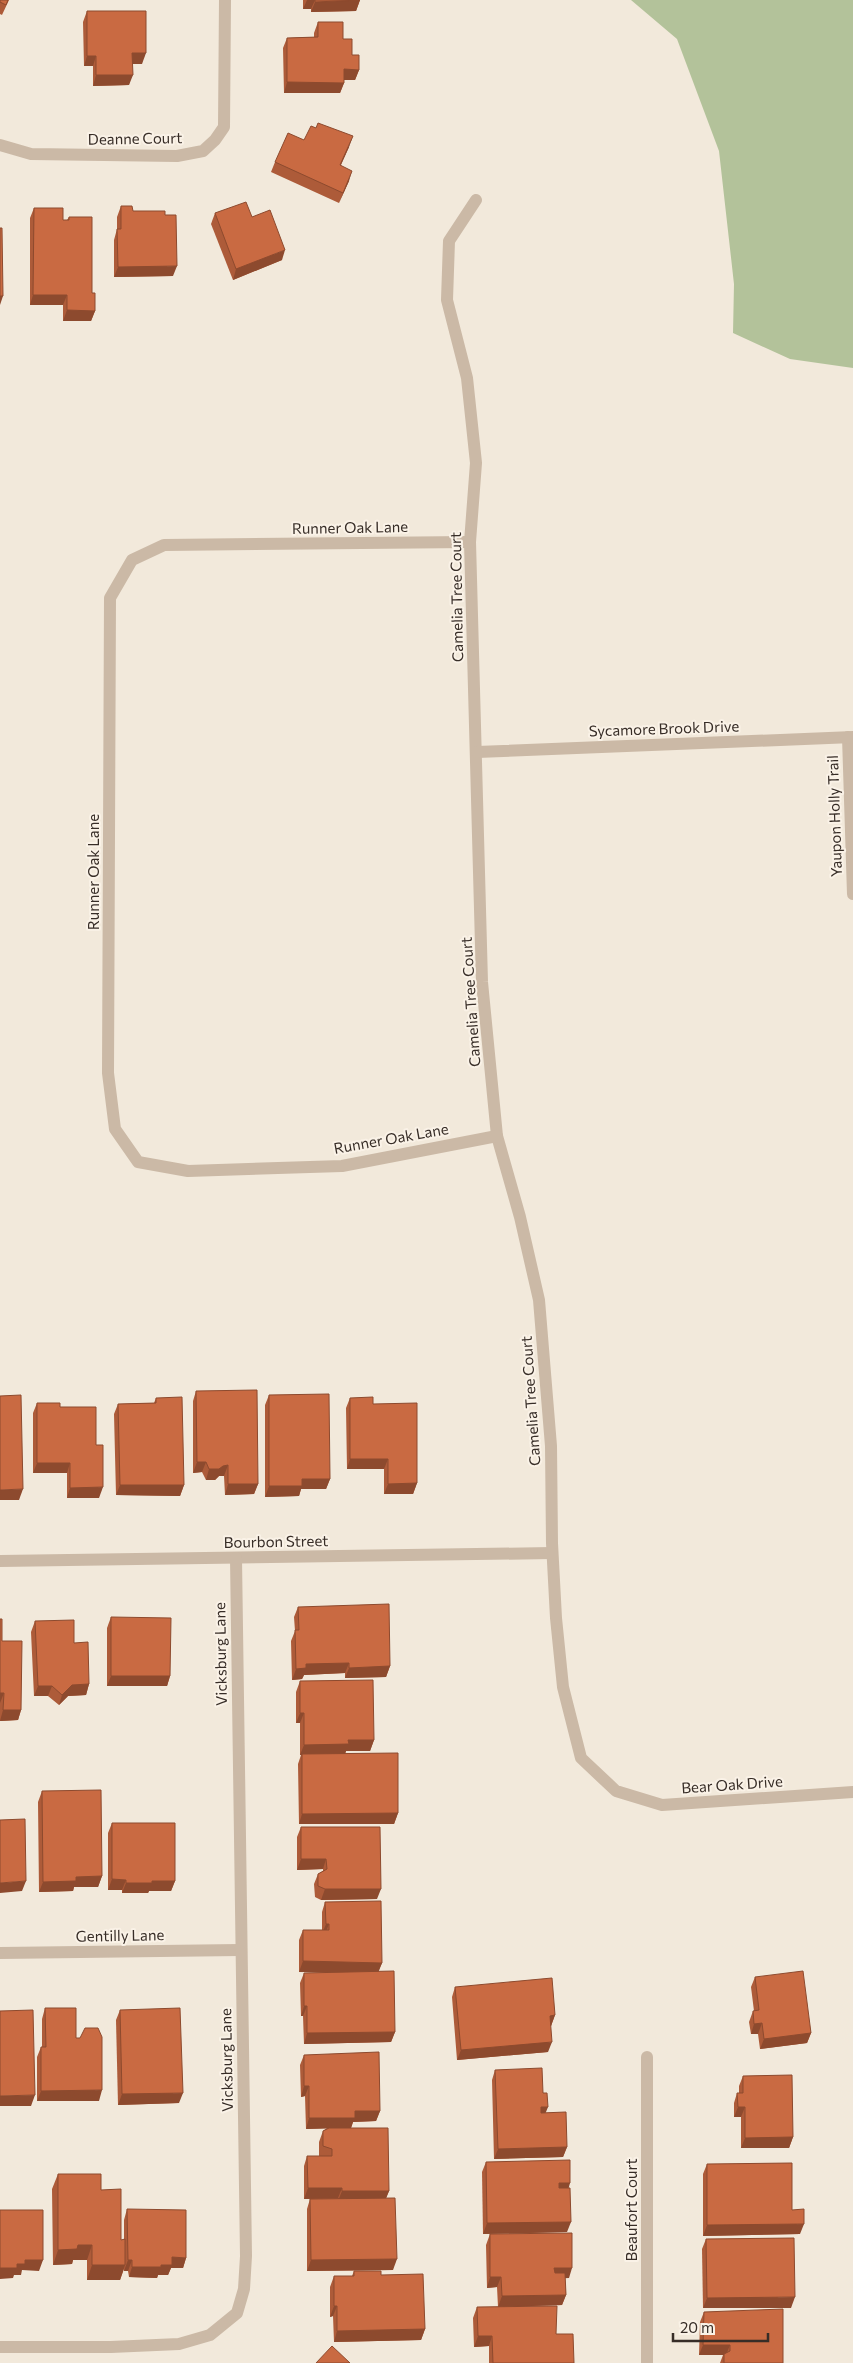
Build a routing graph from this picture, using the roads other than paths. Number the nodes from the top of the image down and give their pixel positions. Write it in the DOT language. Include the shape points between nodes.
graph roads {
  1 [pos="224,0"];
  2 [pos="0,145"];
  3 [pos="476,200"];
  4 [pos="470,542"];
  5 [pos="851,737"];
  6 [pos="477,752"];
  7 [pos="853,894"];
  8 [pos="497,1136"];
  9 [pos="552,1553"];
  10 [pos="236,1558"];
  11 [pos="0,1561"];
  12 [pos="616,1791"];
  13 [pos="853,1792"];
  14 [pos="240,1950"];
  15 [pos="0,1953"];
  16 [pos="647,2057"];
  17 [pos="0,2347"];
  18 [pos="647,2363"];
  1 -- 2 [label="street, Deanne Court" via="224,127 202,151 177,156 31,154"];
  3 -- 4 [label="street, Camelia Tree Court" via="449,241 447,300 467,378 476,463"];
  4 -- 6 [label="street, Camelia Tree Court"];
  4 -- 8 [label="street, Runner Oak Lane" via="164,545 132,560 110,598 108,1073 115,1129 138,1162 188,1171 342,1166"];
  5 -- 6 [label="street, Sycamore Brook Drive"];
  5 -- 7 [label="street, Yaupon Holly Trail"];
  6 -- 8 [label="street, Camelia Tree Court" via="482,982"];
  8 -- 9 [label="street, Camelia Tree Court" via="539,1300 551,1446"];
  9 -- 10 [label="street, Bourbon Street"];
  9 -- 12 [label="street, Camelia Tree Court" via="563,1687 581,1758"];
  10 -- 11 [label="street, Bourbon Street"];
  10 -- 14 [label="street, Vicksburg Lane"];
  12 -- 13 [label="street, Bear Oak Drive" via="662,1806"];
  14 -- 15 [label="street, Gentilly Lane"];
  14 -- 17 [label="street, Vicksburg Lane" via="246,2256 244,2289 237,2313 210,2335 179,2344"];
  16 -- 18 [label="street, Beaufort Court"];
}
